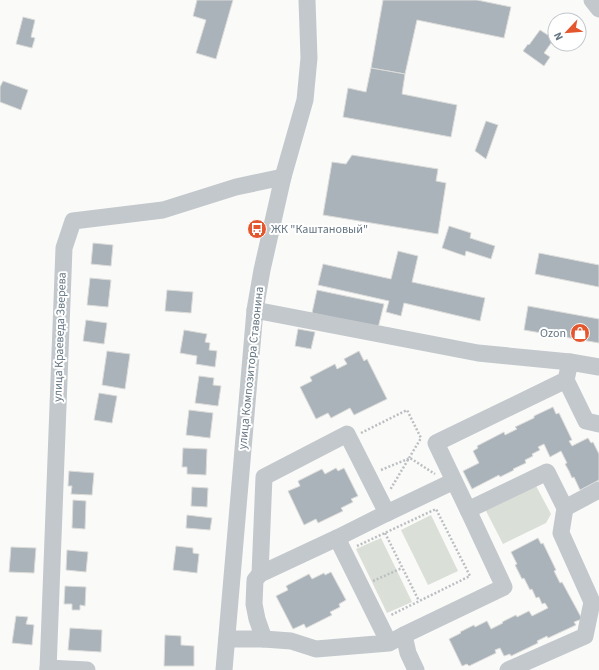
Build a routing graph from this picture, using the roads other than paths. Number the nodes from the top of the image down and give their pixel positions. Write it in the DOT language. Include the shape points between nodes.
graph roads {
  1 [pos="307,0"];
  2 [pos="592,0"];
  3 [pos="599,8"];
  4 [pos="283,177"];
  5 [pos="254,310"];
  6 [pos="570,362"];
  7 [pos="599,367"];
  8 [pos="566,380"];
  9 [pos="599,424"];
  10 [pos="451,482"];
  11 [pos="599,490"];
  12 [pos="565,508"];
  13 [pos="384,509"];
  14 [pos="468,510"];
  15 [pos="340,546"];
  16 [pos="260,574"];
  17 [pos="404,635"];
  18 [pos="227,639"];
  19 [pos="264,639"];
  20 [pos="389,643"];
  21 [pos="48,669"];
  22 [pos="87,670"];
  23 [pos="224,670"];
  24 [pos="416,670"];
  25 [pos="508,670"];
  1 -- 4 [label="street, улица Композитора Ставонина" via="310,58 305,100"];
  2 -- 3 [label="street"];
  4 -- 5 [label="street, улица Композитора Ставонина"];
  4 -- 21 [label="street, улица Краеведа Зверева" via="236,187 164,210 73,221 64,248"];
  5 -- 6 [label="street" via="478,353"];
  5 -- 18 [label="street, улица Композитора Ставонина"];
  6 -- 7 [label="street"];
  6 -- 8 [label="street"];
  8 -- 9 [label="street" via="586,421"];
  8 -- 10 [label="street" via="436,443"];
  10 -- 13 [label="street"];
  10 -- 14 [label="street"];
  11 -- 12 [label="street"];
  12 -- 14 [label="street" via="547,472"];
  12 -- 25 [label="street" via="561,533 592,602 586,636"];
  13 -- 15 [label="street"];
  13 -- 16 [label="street" via="347,434 264,477"];
  14 -- 17 [label="street" via="504,587"];
  15 -- 16 [label="street"];
  15 -- 20 [label="street"];
  16 -- 19 [label="street" via="255,580 254,604"];
  17 -- 20 [label="street"];
  17 -- 24 [label="street"];
  18 -- 19 [label="street"];
  18 -- 23 [label="street, улица Композитора Ставонина"];
  19 -- 20 [label="street" via="291,641 316,649"];
  21 -- 22 [label="street"];
}
